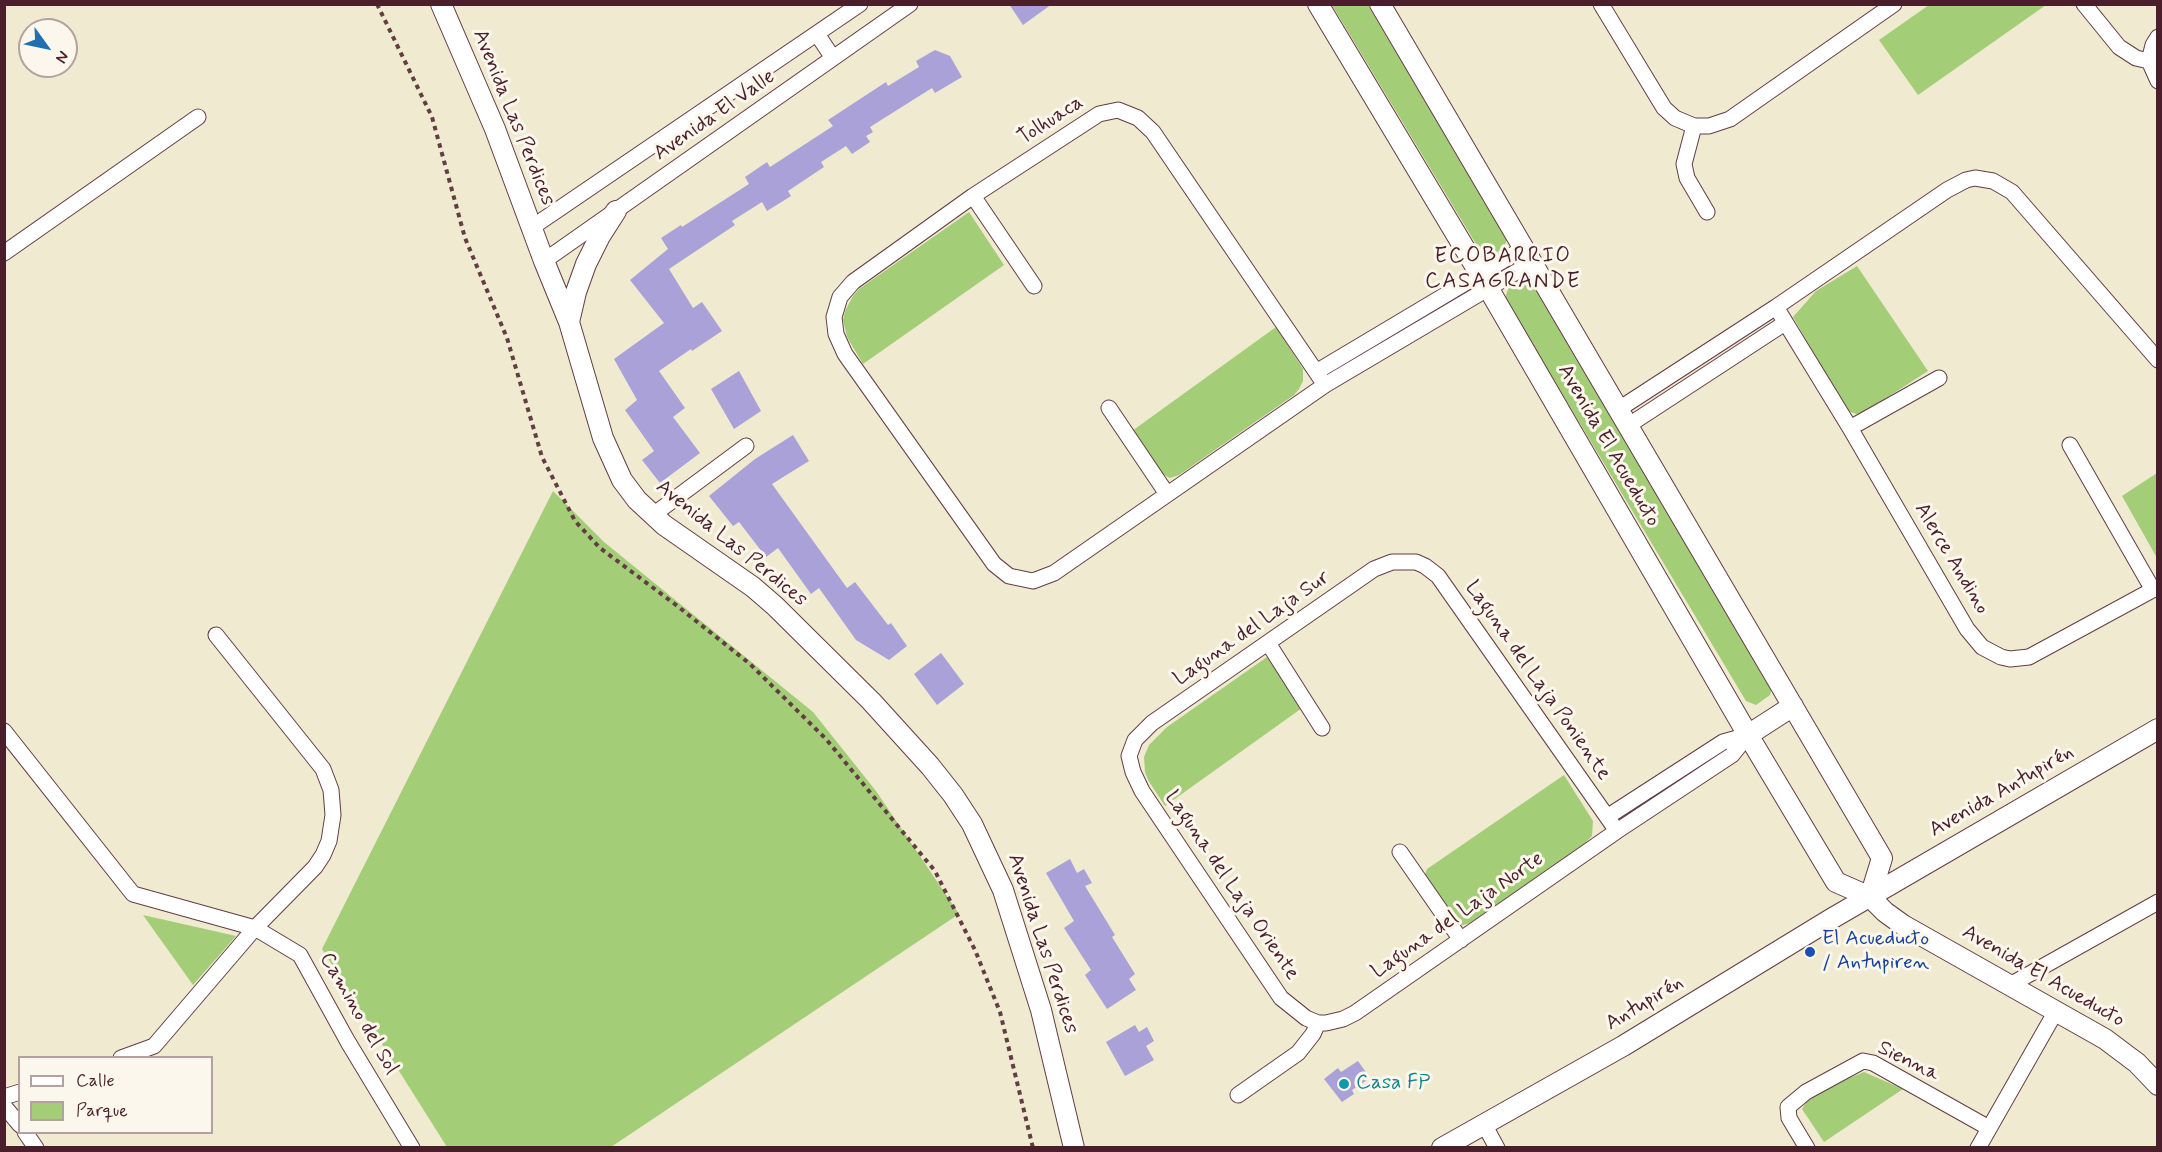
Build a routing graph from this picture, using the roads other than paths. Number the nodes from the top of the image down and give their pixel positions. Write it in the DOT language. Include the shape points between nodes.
graph roads {
  1 [pos="441,4"];
  2 [pos="860,4"];
  3 [pos="910,4"];
  4 [pos="1318,4"];
  5 [pos="1380,4"];
  6 [pos="1601,4"];
  7 [pos="1894,4"];
  8 [pos="2084,4"];
  9 [pos="817,34"];
  10 [pos="2157,37"];
  11 [pos="833,58"];
  12 [pos="2149,61"];
  13 [pos="2157,81"];
  14 [pos="198,117"];
  15 [pos="1694,126"];
  16 [pos="973,196"];
  17 [pos="616,211"];
  18 [pos="1707,212"];
  19 [pos="531,228"];
  20 [pos="4,253"];
  21 [pos="1528,255"];
  22 [pos="544,261"];
  23 [pos="1484,282"];
  24 [pos="1034,286"];
  25 [pos="1776,307"];
  26 [pos="569,322"];
  27 [pos="1785,323"];
  28 [pos="2157,360"];
  29 [pos="1316,372"];
  30 [pos="1939,378"];
  31 [pos="1325,386"];
  32 [pos="1109,408"];
  33 [pos="1624,417"];
  34 [pos="1850,428"];
  35 [pos="2070,445"];
  36 [pos="746,446"];
  37 [pos="1167,494"];
  38 [pos="653,515"];
  39 [pos="1416,562"];
  40 [pos="2155,589"];
  41 [pos="216,635"];
  42 [pos="1268,644"];
  43 [pos="1793,706"];
  44 [pos="1323,728"];
  45 [pos="2157,729"];
  46 [pos="4,731"];
  47 [pos="1748,735"];
  48 [pos="1129,756"];
  49 [pos="1607,817"];
  50 [pos="1617,831"];
  51 [pos="1400,852"];
  52 [pos="1870,897"];
  53 [pos="2157,902"];
  54 [pos="255,928"];
  55 [pos="1461,940"];
  56 [pos="2010,985"];
  57 [pos="2056,1011"];
  58 [pos="1318,1023"];
  59 [pos="127,1056"];
  60 [pos="2157,1085"];
  61 [pos="1238,1095"];
  62 [pos="4,1106"];
  63 [pos="18,1123"];
  64 [pos="1484,1124"];
  65 [pos="1989,1128"];
  66 [pos="26,1134"];
  67 [pos="1466,1142"];
  68 [pos="36,1148"];
  69 [pos="412,1148"];
  70 [pos="1074,1148"];
  71 [pos="1442,1148"];
  72 [pos="1497,1148"];
  73 [pos="1807,1148"];
  74 [pos="1978,1148"];
  1 -- 19 [label="street, Avenida Las Perdices" via="495,129"];
  2 -- 9 [label="street, Avenida El Valle"];
  3 -- 11 [label="street, Avenida El Valle"];
  4 -- 23 [label="street, Avenida El Acueducto"];
  5 -- 21 [label="street, Avenida El Acueducto"];
  6 -- 15 [label="street" via="1664,108 1674,118"];
  7 -- 15 [label="street" via="1730,119"];
  8 -- 12 [label="street" via="2119,47"];
  9 -- 11 [label="street"];
  9 -- 19 [label="street, Avenida El Valle"];
  10 -- 12 [label="street"];
  11 -- 17 [label="street, Avenida El Valle"];
  12 -- 13 [label="street"];
  14 -- 20 [label="street"];
  15 -- 18 [label="street" via="1684,164 1687,178"];
  16 -- 24 [label="street"];
  16 -- 29 [label="street, Tolhuaca" via="1099,114 1118,110 1130,113 1153,132"];
  16 -- 37 [label="street, Tolhuaca" via="846,289 836,306 833,326 845,354 994,564 1009,576 1033,581 1048,576"];
  17 -- 22 [label="street, Avenida El Valle"];
  17 -- 26 [label="street" via="586,264"];
  19 -- 22 [label="street, Avenida Las Perdices"];
  21 -- 23 [label="street"];
  21 -- 33 [label="street, Avenida El Acueducto"];
  22 -- 26 [label="street, Avenida Las Perdices"];
  23 -- 29 [label="street"];
  23 -- 31 [label="street"];
  23 -- 47 [label="street, Avenida El Acueducto"];
  25 -- 27 [label="street, Alerce Andino"];
  25 -- 28 [label="street" via="1947,190 1966,180 1984,179 2001,184 2019,199"];
  25 -- 33 [label="street"];
  26 -- 38 [label="street, Avenida Las Perdices" via="612,461 629,490"];
  27 -- 33 [label="street"];
  27 -- 34 [label="street, Alerce Andino"];
  29 -- 31 [label="street, Tolhuaca"];
  30 -- 34 [label="street"];
  31 -- 37 [label="street, Tolhuaca"];
  32 -- 37 [label="street"];
  33 -- 43 [label="street, Avenida El Acueducto"];
  34 -- 40 [label="street, Alerce Andino" via="1968,629 1990,653 2010,659 2029,657"];
  35 -- 40 [label="street"];
  36 -- 38 [label="street"];
  38 -- 70 [label="street, Avenida Las Perdices" via="775,606 871,701 953,795 972,824 1003,890 1041,1010"];
  39 -- 42 [label="street, Laguna del Laja Sur" via="1392,562 1374,569"];
  39 -- 49 [label="street, Laguna del Laja Poniente" via="1438,576"];
  41 -- 54 [label="street" via="323,769 331,790 333,815 323,855"];
  42 -- 44 [label="street"];
  42 -- 48 [label="street, Laguna del Laja Sur" via="1152,723 1135,740"];
  43 -- 47 [label="street"];
  43 -- 52 [label="street, Avenida El Acueducto" via="1882,858"];
  45 -- 52 [label="street, Avenida Antupirén"];
  46 -- 54 [label="street, Camino del Sol" via="133,894"];
  47 -- 49 [label="street" via="1723,742"];
  47 -- 50 [label="street, Laguna del Laja Norte" via="1732,755"];
  47 -- 52 [label="street, Avenida El Acueducto" via="1836,882"];
  48 -- 58 [label="street, Laguna del Laja Oriente" via="1142,791 1281,998"];
  49 -- 50 [label="street, Laguna del Laja Poniente"];
  50 -- 55 [label="street, Laguna del Laja Norte"];
  51 -- 55 [label="street"];
  52 -- 56 [label="street, Avenida El Acueducto" via="1903,925"];
  52 -- 64 [label="street, Antupirén" via="1623,1046"];
  53 -- 56 [label="street"];
  54 -- 59 [label="street" via="154,1047"];
  54 -- 69 [label="street, Camino del Sol" via="300,955"];
  55 -- 58 [label="street, Laguna del Laja Norte" via="1355,1012 1334,1023"];
  56 -- 57 [label="street, Avenida El Acueducto"];
  57 -- 60 [label="street, Avenida El Acueducto" via="2121,1050"];
  57 -- 65 [label="street"];
  58 -- 61 [label="street" via="1298,1053"];
  62 -- 63 [label="street"];
  64 -- 67 [label="street, Antupirén"];
  64 -- 72 [label="street"];
  65 -- 73 [label="street, Sienna" via="1863,1061 1806,1092 1788,1107 1789,1118"];
  65 -- 74 [label="street"];
  66 -- 68 [label="street"];
  67 -- 71 [label="street, Antupirén"];
}
